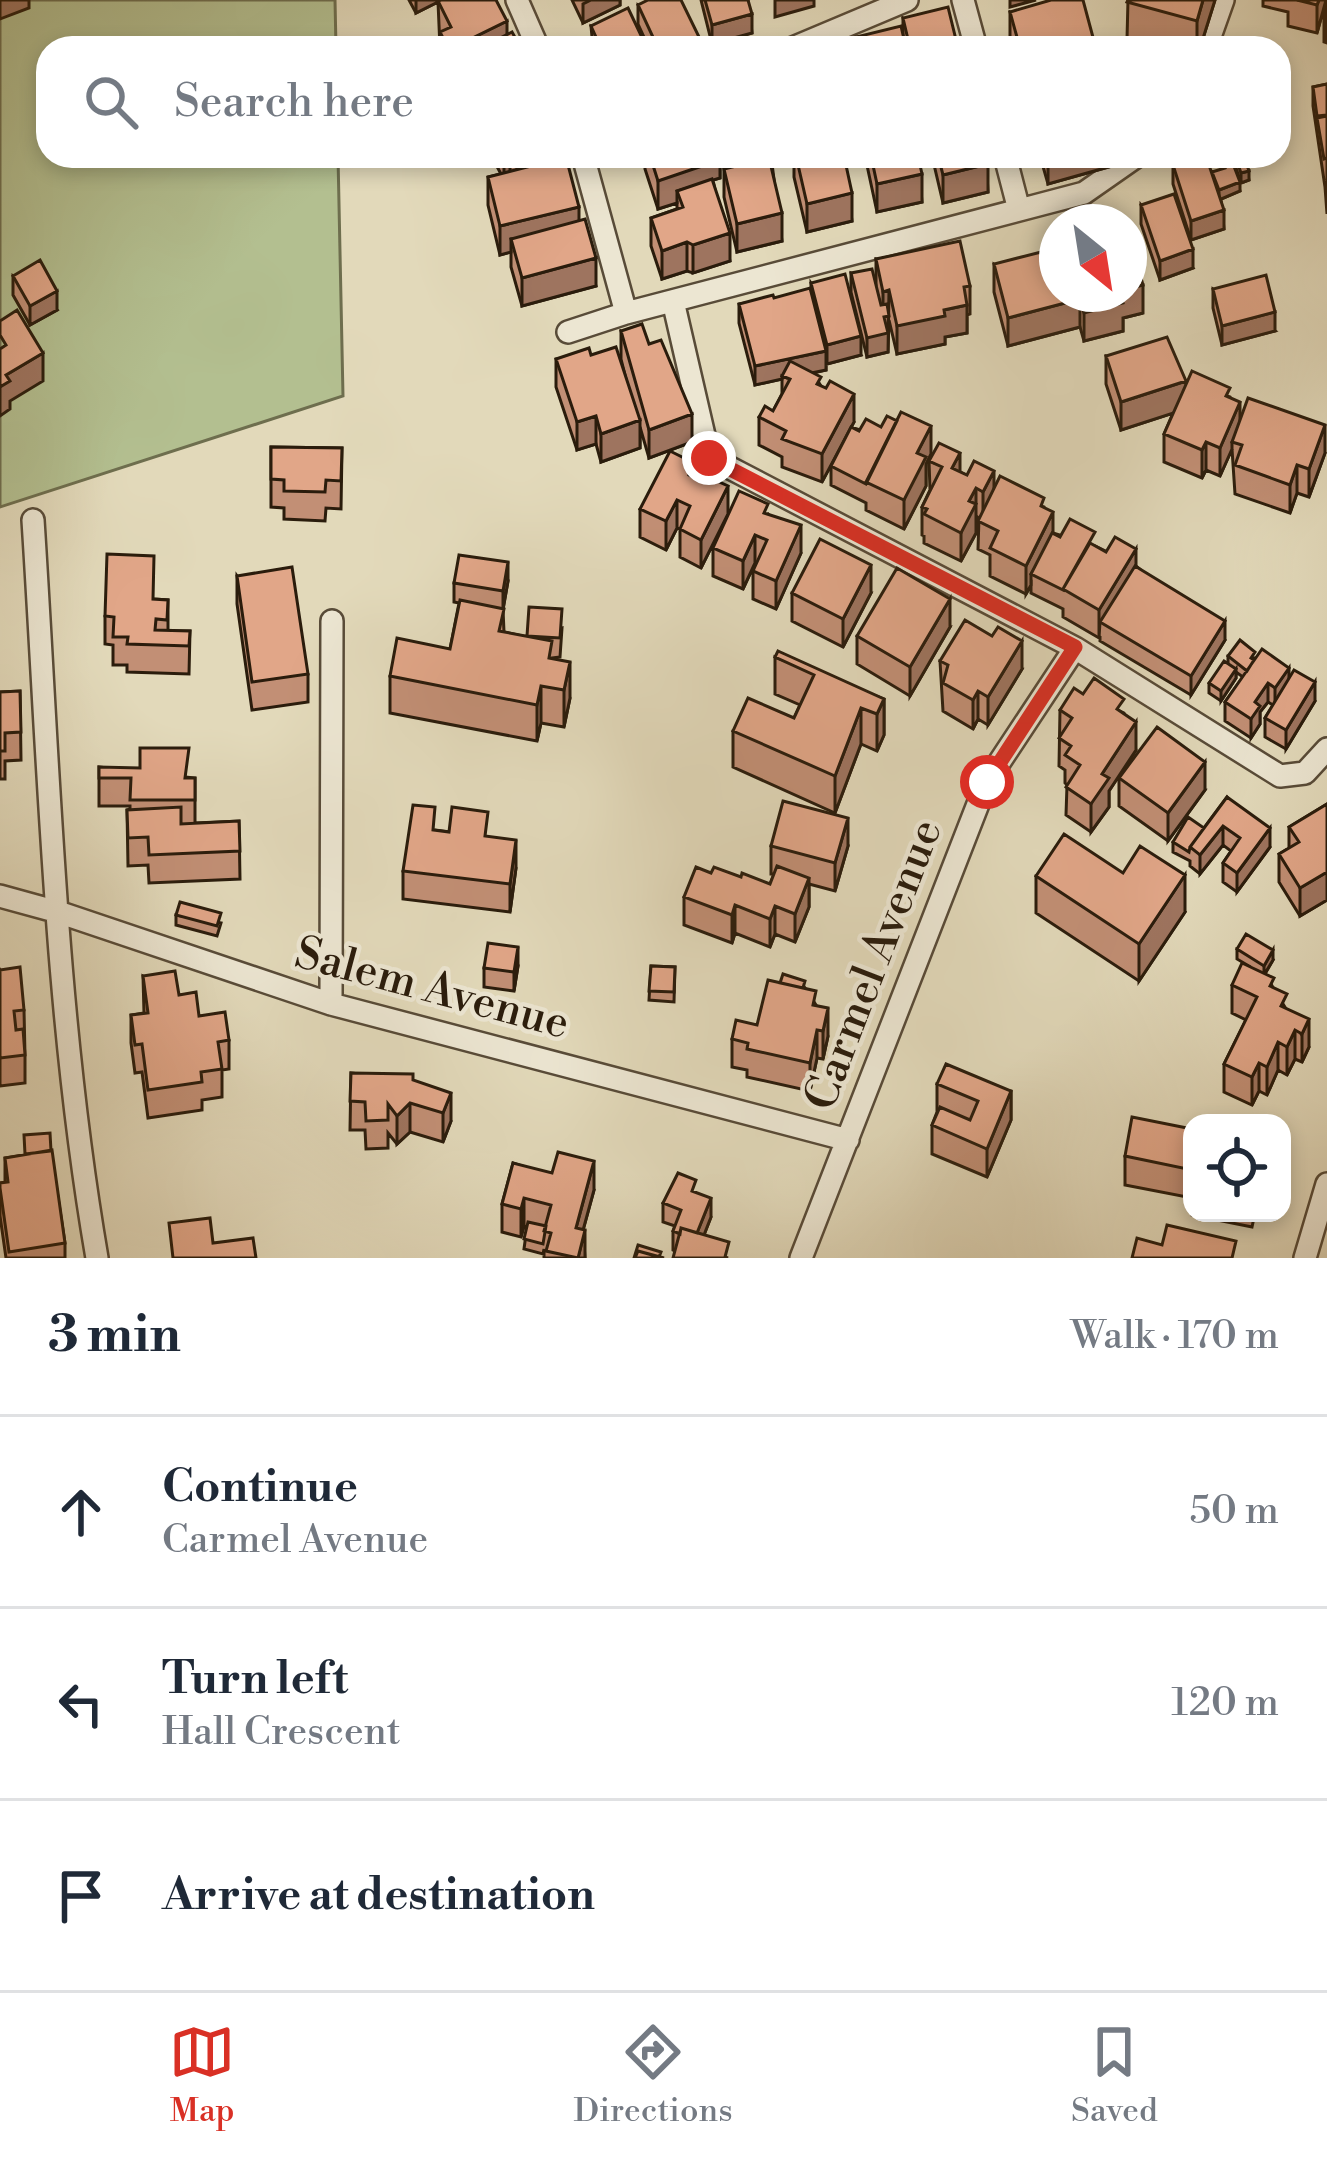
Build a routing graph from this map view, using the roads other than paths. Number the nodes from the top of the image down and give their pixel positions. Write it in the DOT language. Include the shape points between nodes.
graph roads {
  1 [pos="517,0"];
  2 [pos="907,0"];
  3 [pos="963,0"];
  4 [pos="1222,0"];
  5 [pos="533,36"];
  6 [pos="822,36"];
  7 [pos="973,36"];
  8 [pos="1210,36"];
  9 [pos="586,168"];
  10 [pos="1007,168"];
  11 [pos="1120,168"];
  12 [pos="1019,210"];
  13 [pos="673,301"];
  14 [pos="626,313"];
  15 [pos="568,332"];
  16 [pos="33,520"];
  17 [pos="332,621"];
  18 [pos="1075,647"];
  19 [pos="1327,749"];
  20 [pos="0,896"];
  21 [pos="58,912"];
  22 [pos="331,1004"];
  23 [pos="848,1140"];
  24 [pos="1327,1184"];
  25 [pos="97,1258"];
  26 [pos="801,1258"];
  27 [pos="1305,1258"];
  1 -- 5 [label="street"];
  2 -- 6 [label="street"];
  3 -- 7 [label="street"];
  4 -- 8 [label="street"];
  9 -- 14 [label="street"];
  10 -- 12 [label="street"];
  11 -- 12 [label="street" via="1084,193"];
  12 -- 13 [label="street"];
  13 -- 14 [label="street"];
  13 -- 18 [label="street" via="709,458"];
  14 -- 15 [label="street"];
  16 -- 21 [label="street"];
  17 -- 22 [label="street"];
  18 -- 19 [label="street" via="1280,776 1305,773"];
  18 -- 23 [label="street, Carmel Avenue" via="987,782"];
  20 -- 21 [label="street, Salem Avenue"];
  21 -- 22 [label="street, Salem Avenue"];
  21 -- 25 [label="street"];
  22 -- 23 [label="street, Salem Avenue"];
  23 -- 26 [label="street, Carmel Avenue"];
  24 -- 27 [label="street"];
}
